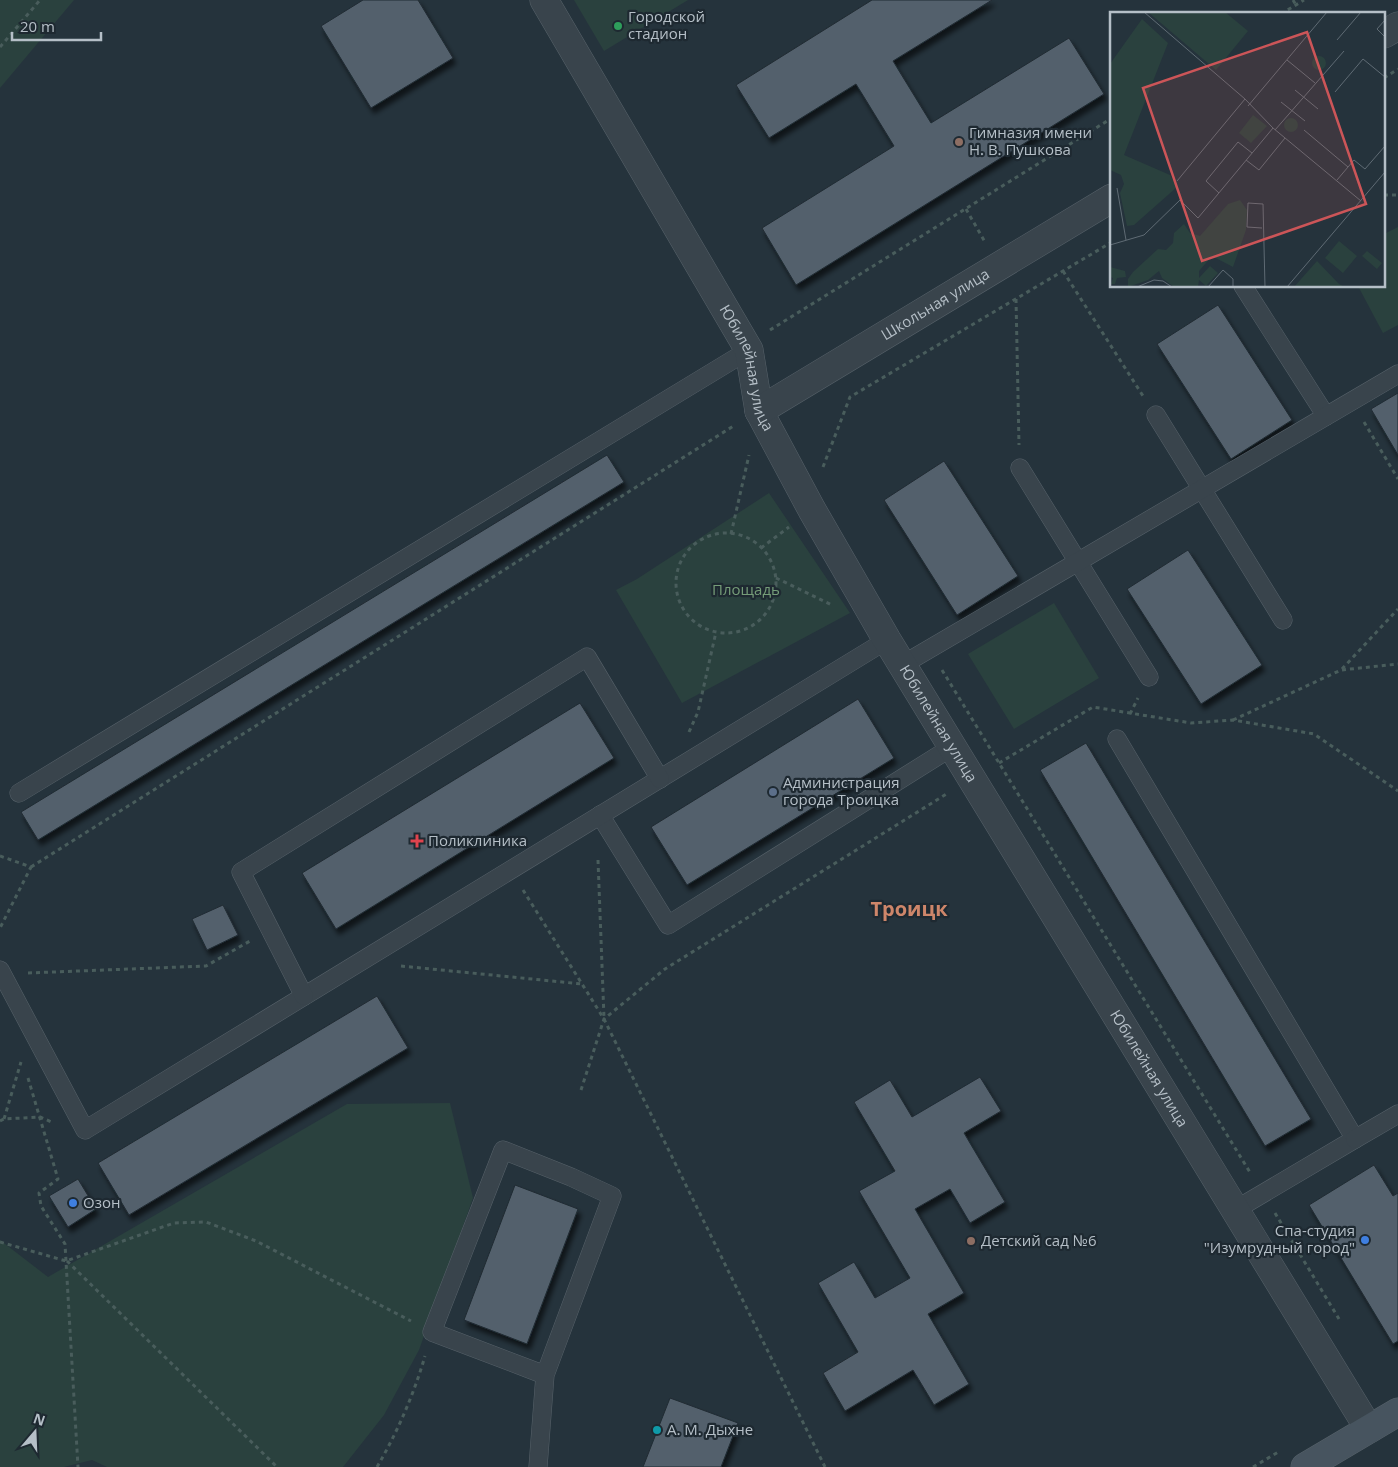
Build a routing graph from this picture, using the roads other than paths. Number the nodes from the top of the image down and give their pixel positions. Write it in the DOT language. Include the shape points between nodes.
graph roads {
  1 [pos="544,0"];
  2 [pos="1398,26"];
  3 [pos="1386,33"];
  4 [pos="1110,199"];
  5 [pos="1244,288"];
  6 [pos="758,341"];
  7 [pos="1398,374"];
  8 [pos="759,410"];
  9 [pos="1156,415"];
  10 [pos="1326,416"];
  11 [pos="1020,468"];
  12 [pos="1202,491"];
  13 [pos="1078,563"];
  14 [pos="1283,620"];
  15 [pos="887,640"];
  16 [pos="902,665"];
  17 [pos="1149,677"];
  18 [pos="1117,739"];
  19 [pos="952,747"];
  20 [pos="667,774"];
  21 [pos="19,792"];
  22 [pos="600,815"];
  23 [pos="1,972"];
  24 [pos="304,996"];
  25 [pos="1398,1114"];
  26 [pos="1355,1140"];
  27 [pos="1235,1210"];
  28 [pos="545,1375"];
  29 [pos="1398,1412"];
  30 [pos="1369,1429"];
  31 [pos="538,1467"];
  32 [pos="1305,1467"];
  1 -- 6 [label="street, Юбилейная улица"];
  2 -- 3 [label="street"];
  4 -- 8 [label="street, Школьная улица"];
  5 -- 10 [label="lane"];
  6 -- 8 [label="street, Юбилейная улица"];
  6 -- 21 [label="lane"];
  7 -- 10 [label="lane"];
  8 -- 15 [label="street, Юбилейная улица"];
  9 -- 12 [label="lane"];
  10 -- 12 [label="lane"];
  11 -- 13 [label="lane"];
  12 -- 13 [label="lane"];
  12 -- 14 [label="lane"];
  13 -- 16 [label="lane"];
  13 -- 17 [label="lane"];
  15 -- 16 [label="street, Юбилейная улица"];
  15 -- 20 [label="lane"];
  16 -- 19 [label="street, Юбилейная улица"];
  18 -- 26 [label="lane"];
  19 -- 22 [label="lane" via="668,925"];
  19 -- 27 [label="street, Юбилейная улица"];
  20 -- 22 [label="lane"];
  20 -- 24 [label="lane" via="587,657 241,872"];
  22 -- 24 [label="lane"];
  23 -- 24 [label="lane" via="85,1130"];
  25 -- 26 [label="lane"];
  26 -- 27 [label="lane"];
  27 -- 30 [label="street, Юбилейная улица"];
  28 -- 28 [label="lane" via="432,1332 503,1150 612,1196"];
  28 -- 31 [label="lane"];
  29 -- 30 [label="main road"];
  30 -- 32 [label="main road"];
}
